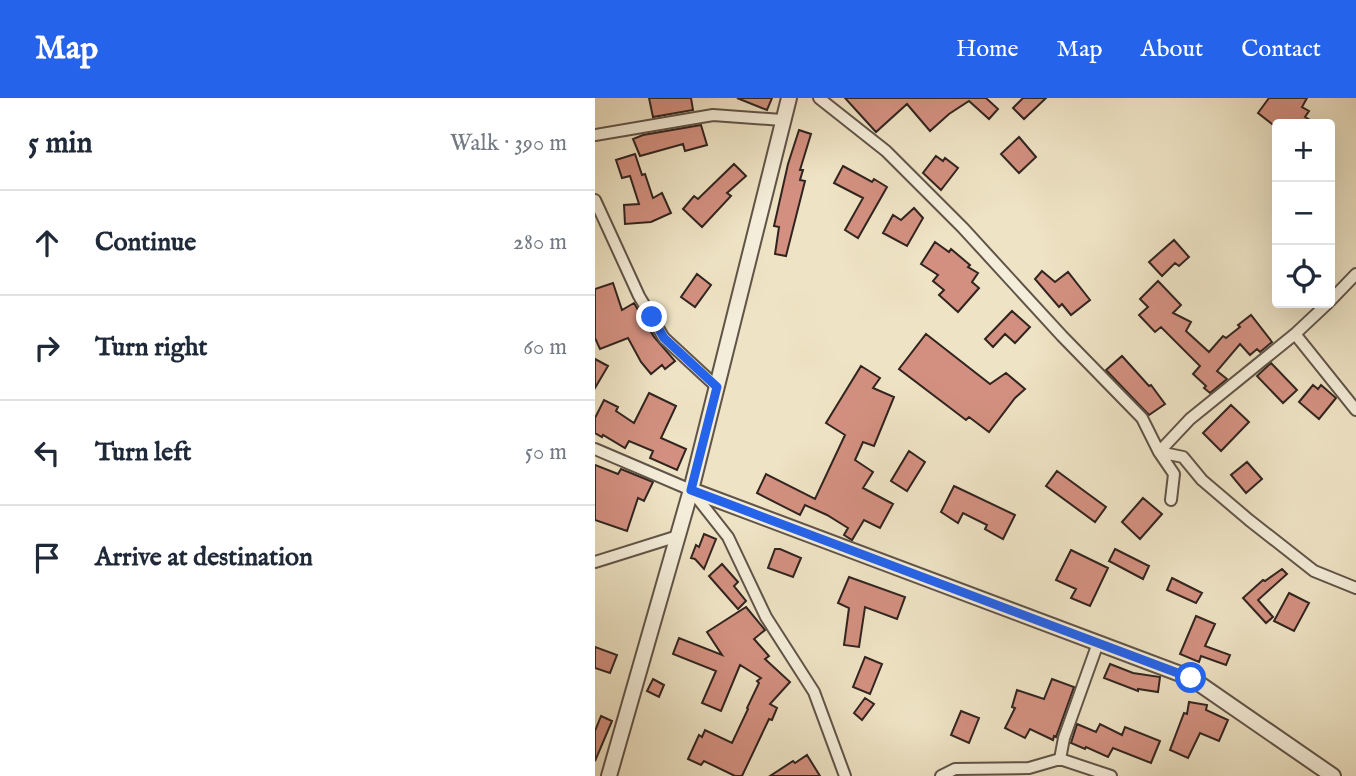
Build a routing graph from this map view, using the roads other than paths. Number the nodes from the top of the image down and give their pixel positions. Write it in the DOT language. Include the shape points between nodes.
graph roads {
  1 [pos="789,98"];
  2 [pos="819,98"];
  3 [pos="782,120"];
  4 [pos="595,135"];
  5 [pos="595,200"];
  6 [pos="1356,274"];
  7 [pos="1335,296"];
  8 [pos="1323,308"];
  9 [pos="1296,334"];
  10 [pos="717,387"];
  11 [pos="1356,410"];
  12 [pos="595,449"];
  13 [pos="1159,452"];
  14 [pos="691,490"];
  15 [pos="1171,500"];
  16 [pos="678,536"];
  17 [pos="595,562"];
  18 [pos="1356,588"];
  19 [pos="1098,643"];
  20 [pos="1060,759"];
  21 [pos="609,776"];
  22 [pos="845,776"];
  23 [pos="941,776"];
  24 [pos="1111,776"];
  25 [pos="1333,776"];
  1 -- 3 [label="street"];
  2 -- 13 [label="street" via="886,151 963,228 1142,418"];
  3 -- 4 [label="street" via="713,115"];
  3 -- 10 [label="street"];
  5 -- 10 [label="street" via="639,296 664,338"];
  6 -- 7 [label="street"];
  8 -- 9 [label="street"];
  9 -- 11 [label="street"];
  9 -- 13 [label="street" via="1190,419"];
  10 -- 14 [label="street"];
  12 -- 14 [label="street"];
  13 -- 15 [label="street" via="1174,474"];
  13 -- 18 [label="street" via="1183,457 1202,480 1314,570"];
  14 -- 16 [label="street"];
  14 -- 19 [label="street"];
  14 -- 22 [label="street" via="729,537 766,617 814,692"];
  16 -- 17 [label="street"];
  16 -- 21 [label="street"];
  19 -- 20 [label="street"];
  19 -- 25 [label="street" via="1191,678"];
  20 -- 23 [label="street" via="1029,768 955,769"];
  20 -- 24 [label="street"];
}
